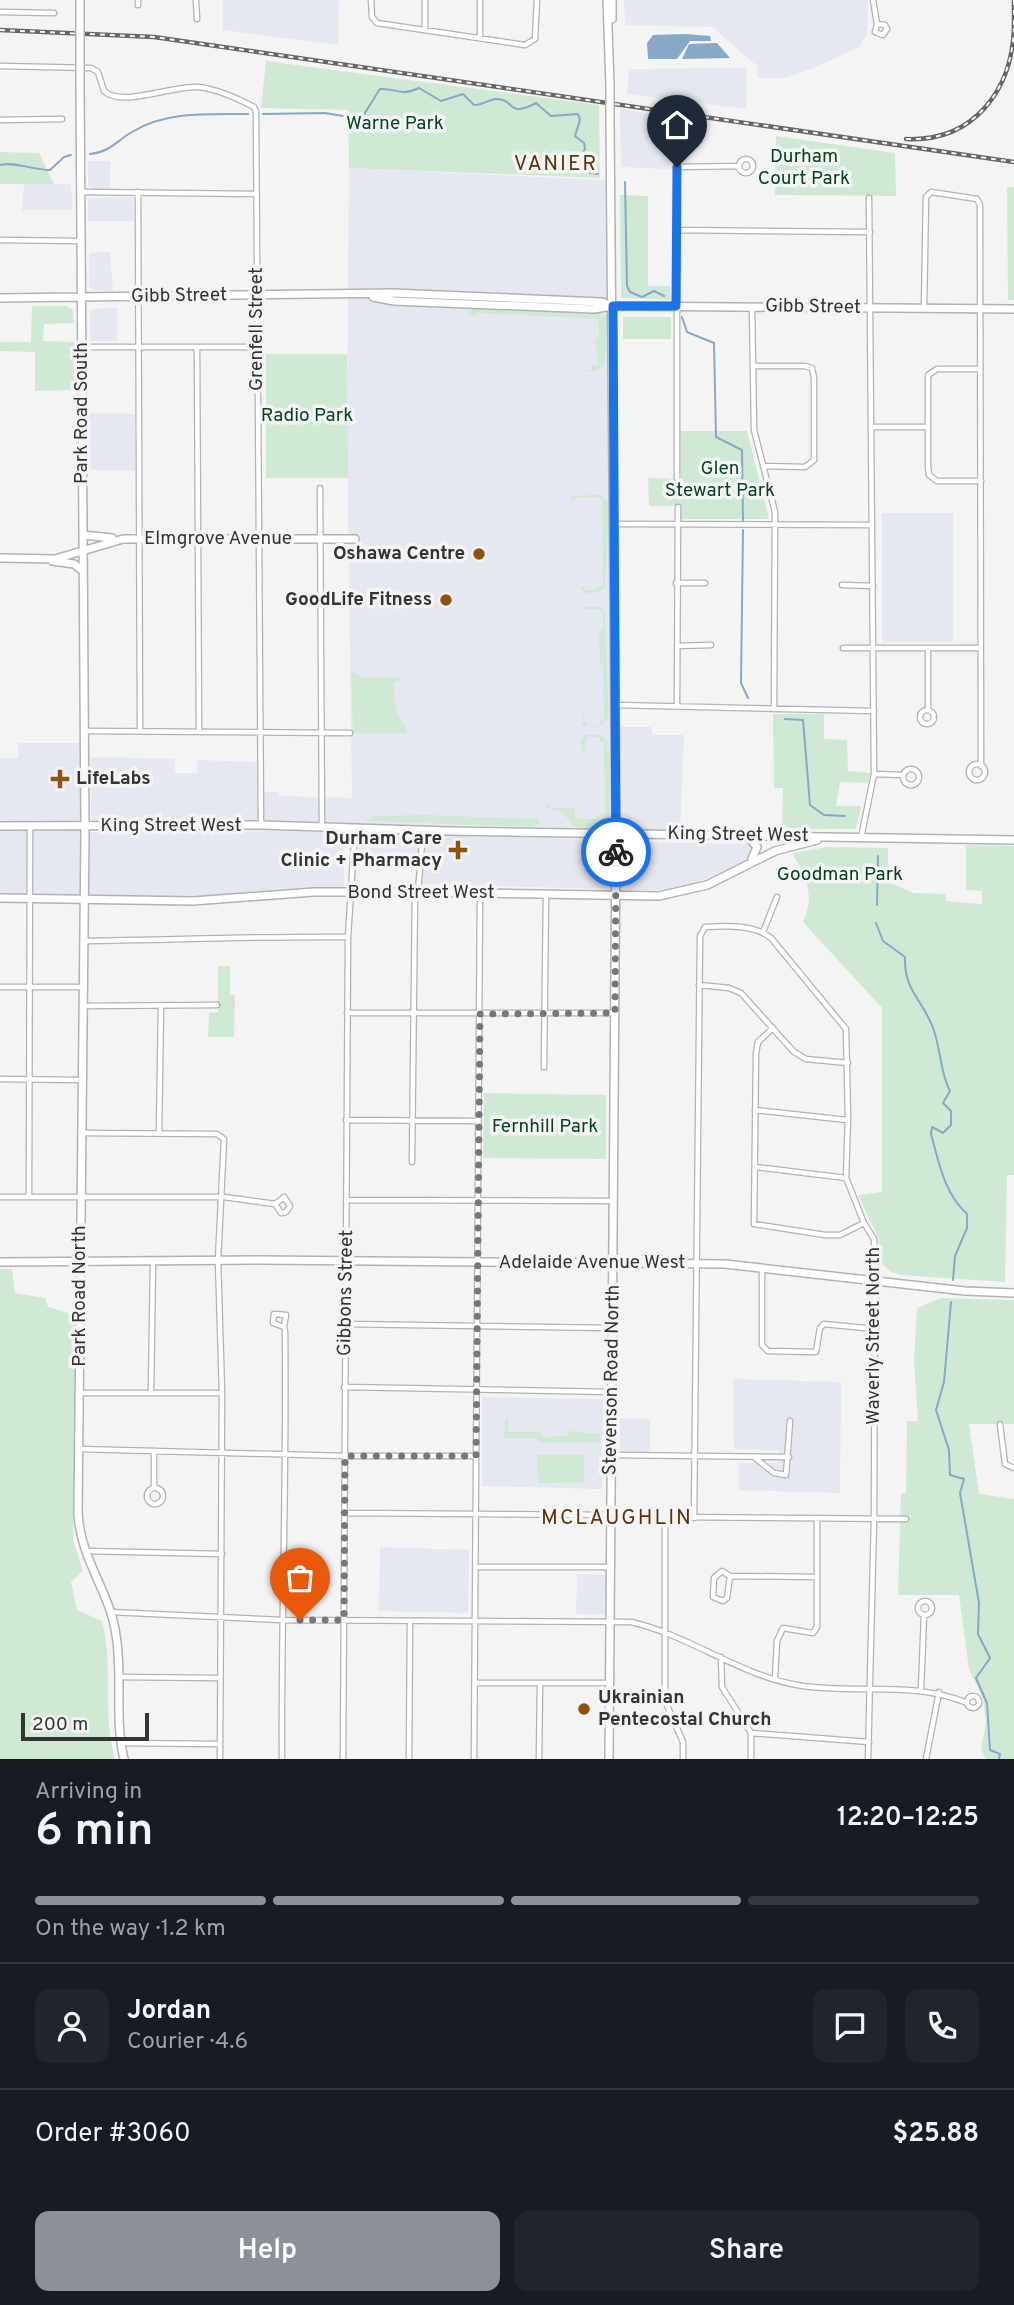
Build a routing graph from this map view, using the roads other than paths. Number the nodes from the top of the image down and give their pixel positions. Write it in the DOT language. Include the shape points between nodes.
graph roads {
  1 [pos="79,0"];
  2 [pos="196,0"];
  3 [pos="372,0"];
  4 [pos="425,0"];
  5 [pos="480,0"];
  6 [pos="537,0"];
  7 [pos="610,0"];
  8 [pos="873,0"];
  9 [pos="0,12"];
  10 [pos="54,13"];
  11 [pos="197,19"];
  12 [pos="877,24"];
  13 [pos="425,30"];
  14 [pos="480,38"];
  15 [pos="0,66"];
  16 [pos="0,120"];
  17 [pos="62,120"];
  18 [pos="739,166"];
  19 [pos="81,192"];
  20 [pos="138,192"];
  21 [pos="257,194"];
  22 [pos="869,198"];
  23 [pos="677,230"];
  24 [pos="870,232"];
  25 [pos="0,240"];
  26 [pos="80,242"];
  27 [pos="138,294"];
  28 [pos="257,295"];
  29 [pos="0,298"];
  30 [pos="81,299"];
  31 [pos="613,306"];
  32 [pos="676,306"];
  33 [pos="752,306"];
  34 [pos="870,308"];
  35 [pos="924,308"];
  36 [pos="978,309"];
  37 [pos="1014,309"];
  38 [pos="81,346"];
  39 [pos="139,346"];
  40 [pos="197,347"];
  41 [pos="257,347"];
  42 [pos="753,366"];
  43 [pos="979,369"];
  44 [pos="873,427"];
  45 [pos="928,427"];
  46 [pos="763,466"];
  47 [pos="677,478"];
  48 [pos="981,481"];
  49 [pos="320,488"];
  50 [pos="678,507"];
  51 [pos="613,524"];
  52 [pos="775,524"];
  53 [pos="678,525"];
  54 [pos="872,525"];
  55 [pos="83,535"];
  56 [pos="197,537"];
  57 [pos="258,538"];
  58 [pos="321,538"];
  59 [pos="355,538"];
  60 [pos="123,539"];
  61 [pos="141,539"];
  62 [pos="83,551"];
  63 [pos="0,558"];
  64 [pos="48,560"];
  65 [pos="83,571"];
  66 [pos="676,583"];
  67 [pos="705,583"];
  68 [pos="842,585"];
  69 [pos="873,586"];
  70 [pos="712,645"];
  71 [pos="677,646"];
  72 [pos="843,648"];
  73 [pos="981,648"];
  74 [pos="874,649"];
  75 [pos="928,649"];
  76 [pos="614,705"];
  77 [pos="677,705"];
  78 [pos="774,707"];
  79 [pos="928,710"];
  80 [pos="874,711"];
  81 [pos="84,731"];
  82 [pos="140,731"];
  83 [pos="199,732"];
  84 [pos="260,732"];
  85 [pos="323,733"];
  86 [pos="349,733"];
  87 [pos="981,766"];
  88 [pos="874,774"];
  89 [pos="903,775"];
  90 [pos="261,825"];
  91 [pos="85,826"];
  92 [pos="0,827"];
  93 [pos="30,827"];
  94 [pos="322,828"];
  95 [pos="355,828"];
  96 [pos="422,831"];
  97 [pos="616,833"];
  98 [pos="746,835"];
  99 [pos="832,837"];
  100 [pos="861,838"];
  101 [pos="1014,840"];
  102 [pos="748,865"];
  103 [pos="349,892"];
  104 [pos="417,892"];
  105 [pos="480,893"];
  106 [pos="546,894"];
  107 [pos="615,896"];
  108 [pos="777,897"];
  109 [pos="0,898"];
  110 [pos="30,899"];
  111 [pos="84,900"];
  112 [pos="763,932"];
  113 [pos="348,937"];
  114 [pos="83,941"];
  115 [pos="699,985"];
  116 [pos="0,987"];
  117 [pos="29,987"];
  118 [pos="82,988"];
  119 [pos="217,1005"];
  120 [pos="82,1006"];
  121 [pos="161,1006"];
  122 [pos="347,1013"];
  123 [pos="415,1013"];
  124 [pos="615,1013"];
  125 [pos="480,1014"];
  126 [pos="546,1014"];
  127 [pos="773,1028"];
  128 [pos="848,1063"];
  129 [pos="544,1067"];
  130 [pos="0,1079"];
  131 [pos="27,1079"];
  132 [pos="81,1080"];
  133 [pos="755,1110"];
  134 [pos="346,1120"];
  135 [pos="847,1120"];
  136 [pos="413,1121"];
  137 [pos="478,1121"];
  138 [pos="159,1132"];
  139 [pos="80,1133"];
  140 [pos="412,1162"];
  141 [pos="755,1167"];
  142 [pos="846,1178"];
  143 [pos="0,1197"];
  144 [pos="29,1197"];
  145 [pos="224,1197"];
  146 [pos="80,1198"];
  147 [pos="347,1200"];
  148 [pos="477,1201"];
  149 [pos="613,1201"];
  150 [pos="275,1204"];
  151 [pos="864,1223"];
  152 [pos="218,1261"];
  153 [pos="0,1262"];
  154 [pos="79,1262"];
  155 [pos="346,1262"];
  156 [pos="153,1263"];
  157 [pos="476,1263"];
  158 [pos="613,1263"];
  159 [pos="698,1264"];
  160 [pos="762,1267"];
  161 [pos="875,1280"];
  162 [pos="1014,1293"];
  163 [pos="345,1324"];
  164 [pos="476,1325"];
  165 [pos="284,1327"];
  166 [pos="611,1328"];
  167 [pos="875,1329"];
  168 [pos="344,1387"];
  169 [pos="475,1390"];
  170 [pos="151,1392"];
  171 [pos="611,1392"];
  172 [pos="79,1393"];
  173 [pos="222,1393"];
  174 [pos="789,1421"];
  175 [pos="1000,1424"];
  176 [pos="79,1449"];
  177 [pos="154,1451"];
  178 [pos="222,1452"];
  179 [pos="286,1454"];
  180 [pos="611,1455"];
  181 [pos="345,1456"];
  182 [pos="476,1456"];
  183 [pos="753,1456"];
  184 [pos="695,1457"];
  185 [pos="789,1457"];
  186 [pos="1014,1468"];
  187 [pos="154,1488"];
  188 [pos="345,1513"];
  189 [pos="476,1515"];
  190 [pos="610,1515"];
  191 [pos="694,1518"];
  192 [pos="874,1519"];
  193 [pos="906,1519"];
  194 [pos="817,1520"];
  195 [pos="83,1551"];
  196 [pos="222,1555"];
  197 [pos="476,1567"];
  198 [pos="610,1567"];
  199 [pos="730,1576"];
  200 [pos="817,1577"];
  201 [pos="110,1612"];
  202 [pos="924,1615"];
  203 [pos="220,1616"];
  204 [pos="281,1619"];
  205 [pos="344,1620"];
  206 [pos="610,1620"];
  207 [pos="410,1621"];
  208 [pos="476,1622"];
  209 [pos="666,1632"];
  210 [pos="721,1657"];
  211 [pos="117,1677"];
  212 [pos="219,1678"];
  213 [pos="775,1679"];
  214 [pos="475,1683"];
  215 [pos="609,1683"];
  216 [pos="540,1684"];
  217 [pos="870,1688"];
  218 [pos="921,1690"];
  219 [pos="939,1692"];
  220 [pos="967,1703"];
  221 [pos="751,1733"];
  222 [pos="869,1742"];
  223 [pos="120,1743"];
  224 [pos="219,1744"];
  225 [pos="124,1759"];
  226 [pos="220,1759"];
  227 [pos="282,1759"];
  228 [pos="343,1759"];
  229 [pos="409,1759"];
  230 [pos="474,1759"];
  231 [pos="539,1759"];
  232 [pos="609,1759"];
  233 [pos="683,1759"];
  234 [pos="751,1759"];
  235 [pos="868,1759"];
  236 [pos="926,1759"];
  1 -- 19 [label="main road, Park Road South, bridge"];
  2 -- 11 [label="street"];
  3 -- 13 [label="street" via="375,22"];
  4 -- 13 [label="street"];
  5 -- 14 [label="street"];
  6 -- 14 [label="street" via="533,43"];
  7 -- 31 [label="main road, Stevenson Road North, bridge"];
  8 -- 12 [label="street"];
  9 -- 10 [label="street"];
  13 -- 14 [label="street"];
  15 -- 21 [label="street, Grenfell Street" via="87,67 98,72 102,88 111,96 198,87 254,107"];
  16 -- 17 [label="street"];
  18 -- 23 [label="street" via="677,167"];
  19 -- 20 [label="street"];
  19 -- 26 [label="main road, Park Road South"];
  20 -- 21 [label="street"];
  20 -- 27 [label="street"];
  21 -- 28 [label="street, Grenfell Street"];
  22 -- 24 [label="street"];
  23 -- 24 [label="street"];
  23 -- 32 [label="street"];
  24 -- 34 [label="street"];
  25 -- 26 [label="street"];
  26 -- 30 [label="main road, Park Road South"];
  27 -- 28 [label="main road, Gibb Street"];
  27 -- 30 [label="main road, Gibb Street"];
  27 -- 39 [label="street"];
  28 -- 31 [label="main road, Gibb Street" via="358,295 394,301 603,310"];
  28 -- 41 [label="street, Grenfell Street"];
  29 -- 30 [label="main road, Gibb Street"];
  30 -- 38 [label="main road, Park Road South"];
  31 -- 32 [label="main road, Gibb Street"];
  31 -- 51 [label="main road, Stevenson Road North"];
  32 -- 33 [label="main road, Gibb Street"];
  32 -- 47 [label="street"];
  33 -- 34 [label="main road, Gibb Street"];
  33 -- 42 [label="street"];
  34 -- 35 [label="main road, Gibb Street"];
  34 -- 44 [label="street"];
  35 -- 36 [label="main road, Gibb Street"];
  35 -- 36 [label="street" via="925,200 931,192 979,201"];
  36 -- 37 [label="main road, Gibb Street"];
  36 -- 43 [label="street"];
  38 -- 39 [label="street"];
  38 -- 55 [label="main road, Park Road South"];
  39 -- 40 [label="street"];
  39 -- 61 [label="street"];
  40 -- 41 [label="street"];
  40 -- 56 [label="street"];
  41 -- 57 [label="street, Grenfell Street"];
  42 -- 46 [label="street" via="754,430"];
  42 -- 46 [label="street" via="805,366 812,369 814,378 814,460 805,467"];
  43 -- 45 [label="street" via="932,371 928,375"];
  43 -- 48 [label="street"];
  44 -- 45 [label="street"];
  44 -- 54 [label="street"];
  45 -- 48 [label="street" via="932,479"];
  46 -- 52 [label="street"];
  48 -- 73 [label="street"];
  49 -- 58 [label="street"];
  50 -- 53 [label="street"];
  51 -- 53 [label="street"];
  51 -- 76 [label="main road, Stevenson Road North"];
  52 -- 53 [label="street"];
  52 -- 54 [label="street"];
  52 -- 78 [label="street"];
  53 -- 66 [label="street"];
  54 -- 69 [label="street"];
  55 -- 60 [label="main road"];
  55 -- 62 [label="main road, Park Road South"];
  56 -- 57 [label="main road, Elmgrove Avenue"];
  56 -- 61 [label="main road, Elmgrove Avenue"];
  56 -- 83 [label="street"];
  57 -- 58 [label="main road, Elmgrove Avenue"];
  57 -- 84 [label="street, Grenfell Street"];
  58 -- 59 [label="main road, Elmgrove Avenue"];
  58 -- 85 [label="street"];
  60 -- 61 [label="main road, Elmgrove Avenue"];
  60 -- 62 [label="main road, Elmgrove Avenue"];
  61 -- 82 [label="street"];
  62 -- 64 [label="main road, Elmgrove Avenue"];
  62 -- 65 [label="main road, Park Road South"];
  63 -- 64 [label="main road"];
  64 -- 65 [label="main road" via="74,564"];
  65 -- 81 [label="main road, Park Road South"];
  66 -- 67 [label="street"];
  66 -- 71 [label="street"];
  68 -- 69 [label="street"];
  69 -- 74 [label="street"];
  70 -- 71 [label="street"];
  71 -- 77 [label="street"];
  72 -- 74 [label="street"];
  73 -- 75 [label="street"];
  73 -- 87 [label="street"];
  74 -- 75 [label="street"];
  74 -- 80 [label="street"];
  75 -- 79 [label="street"];
  76 -- 77 [label="street"];
  76 -- 97 [label="main road, Stevenson Road North"];
  77 -- 78 [label="street"];
  78 -- 80 [label="street"];
  80 -- 88 [label="street"];
  81 -- 82 [label="street"];
  81 -- 91 [label="main road, Park Road South"];
  82 -- 83 [label="street"];
  83 -- 84 [label="street"];
  84 -- 85 [label="street"];
  84 -- 90 [label="street, Grenfell Street"];
  85 -- 86 [label="street"];
  85 -- 94 [label="street"];
  88 -- 89 [label="street"];
  88 -- 100 [label="street"];
  90 -- 91 [label="main road, King Street West"];
  90 -- 94 [label="main road, King Street West"];
  91 -- 93 [label="main road, King Street West"];
  91 -- 111 [label="main road, Park Road North"];
  92 -- 93 [label="main road, King Street West"];
  93 -- 110 [label="street"];
  94 -- 95 [label="main road, King Street West"];
  95 -- 96 [label="main road, King Street West"];
  95 -- 103 [label="street, Gibbons Street"];
  96 -- 97 [label="main road, King Street West"];
  96 -- 104 [label="street"];
  97 -- 98 [label="main road, King Street West"];
  97 -- 107 [label="main road, Stevenson Road North"];
  98 -- 99 [label="main road, King Street West"];
  98 -- 102 [label="main road" via="757,847"];
  99 -- 100 [label="main road, King Street West"];
  99 -- 102 [label="main road, Bond Street West" via="775,851"];
  100 -- 101 [label="main road, King Street West"];
  102 -- 107 [label="main road, Bond Street West" via="682,892"];
  103 -- 104 [label="main road, Bond Street West"];
  103 -- 111 [label="main road, Bond Street West" via="210,900"];
  103 -- 113 [label="street, Gibbons Street"];
  104 -- 105 [label="main road, Bond Street West"];
  104 -- 123 [label="street"];
  105 -- 106 [label="main road, Bond Street West"];
  105 -- 125 [label="street"];
  106 -- 107 [label="main road, Bond Street West"];
  106 -- 126 [label="street"];
  107 -- 124 [label="main road, Stevenson Road North"];
  108 -- 112 [label="street"];
  109 -- 110 [label="main road, Bond Street West"];
  110 -- 111 [label="main road, Bond Street West"];
  110 -- 117 [label="street"];
  111 -- 114 [label="main road, Park Road North"];
  112 -- 115 [label="street" via="705,927 701,931"];
  112 -- 128 [label="street, Waverly Street North" via="846,1029"];
  113 -- 114 [label="street"];
  113 -- 122 [label="street, Gibbons Street"];
  114 -- 118 [label="main road, Park Road North"];
  115 -- 127 [label="street" via="741,993"];
  115 -- 159 [label="street"];
  116 -- 117 [label="street"];
  117 -- 118 [label="street"];
  117 -- 131 [label="street"];
  118 -- 120 [label="main road, Park Road North"];
  119 -- 121 [label="street"];
  120 -- 121 [label="street"];
  120 -- 132 [label="main road, Park Road North"];
  121 -- 138 [label="street"];
  122 -- 123 [label="street"];
  122 -- 134 [label="street, Gibbons Street"];
  123 -- 125 [label="street"];
  123 -- 136 [label="street"];
  124 -- 126 [label="street"];
  124 -- 149 [label="main road, Stevenson Road North"];
  125 -- 126 [label="street"];
  125 -- 137 [label="street"];
  126 -- 129 [label="street"];
  127 -- 128 [label="street" via="806,1059"];
  127 -- 133 [label="street" via="758,1042"];
  128 -- 135 [label="street, Waverly Street North"];
  130 -- 131 [label="street"];
  131 -- 132 [label="street"];
  131 -- 144 [label="street"];
  132 -- 139 [label="main road, Park Road North"];
  133 -- 135 [label="street"];
  133 -- 141 [label="street"];
  134 -- 136 [label="street"];
  134 -- 147 [label="street, Gibbons Street"];
  135 -- 142 [label="street, Waverly Street North"];
  136 -- 137 [label="street"];
  136 -- 140 [label="street"];
  137 -- 148 [label="street"];
  138 -- 139 [label="street"];
  138 -- 145 [label="street" via="221,1134 225,1139"];
  139 -- 146 [label="main road, Park Road North"];
  141 -- 142 [label="street"];
  141 -- 151 [label="street" via="754,1224 841,1235"];
  142 -- 151 [label="street, Waverly Street North"];
  143 -- 144 [label="street"];
  144 -- 146 [label="street"];
  145 -- 146 [label="street"];
  145 -- 150 [label="street"];
  145 -- 152 [label="street"];
  146 -- 154 [label="main road, Park Road North"];
  147 -- 148 [label="street"];
  147 -- 155 [label="street, Gibbons Street"];
  148 -- 149 [label="street"];
  148 -- 157 [label="street"];
  149 -- 158 [label="main road, Stevenson Road North"];
  151 -- 161 [label="street, Waverly Street North" via="874,1239"];
  152 -- 155 [label="main road, Adelaide Avenue West"];
  152 -- 156 [label="main road, Adelaide Avenue West"];
  152 -- 173 [label="street"];
  153 -- 154 [label="main road, Adelaide Avenue West"];
  154 -- 156 [label="main road, Adelaide Avenue West"];
  154 -- 172 [label="main road, Park Road North"];
  155 -- 157 [label="main road, Adelaide Avenue West"];
  155 -- 163 [label="street, Gibbons Street"];
  156 -- 170 [label="street"];
  157 -- 158 [label="main road, Adelaide Avenue West"];
  157 -- 164 [label="street"];
  158 -- 159 [label="main road, Adelaide Avenue West"];
  158 -- 166 [label="main road, Stevenson Road North"];
  159 -- 160 [label="main road, Adelaide Avenue West"];
  159 -- 184 [label="street"];
  160 -- 161 [label="main road, Adelaide Avenue West"];
  160 -- 167 [label="street" via="762,1345 768,1351 816,1352 824,1324"];
  161 -- 162 [label="main road, Adelaide Avenue West"];
  161 -- 167 [label="street, Waverly Street North"];
  163 -- 164 [label="street"];
  163 -- 168 [label="street, Gibbons Street"];
  164 -- 166 [label="street"];
  164 -- 169 [label="street"];
  165 -- 179 [label="street"];
  166 -- 171 [label="main road, Stevenson Road North"];
  167 -- 192 [label="street, Waverly Street North"];
  168 -- 169 [label="street"];
  168 -- 181 [label="street, Gibbons Street"];
  169 -- 171 [label="street"];
  169 -- 182 [label="street"];
  170 -- 172 [label="street"];
  170 -- 173 [label="street"];
  171 -- 180 [label="main road, Stevenson Road North"];
  172 -- 176 [label="main road, Park Road North"];
  173 -- 178 [label="street"];
  174 -- 185 [label="street"];
  175 -- 186 [label="street" via="1005,1464"];
  176 -- 177 [label="street"];
  176 -- 195 [label="main road, Park Road North"];
  177 -- 178 [label="street"];
  177 -- 187 [label="street"];
  178 -- 179 [label="street"];
  178 -- 196 [label="street"];
  179 -- 181 [label="street"];
  179 -- 204 [label="street"];
  180 -- 184 [label="street"];
  180 -- 190 [label="main road, Stevenson Road North"];
  181 -- 182 [label="street"];
  181 -- 188 [label="street, Gibbons Street"];
  182 -- 189 [label="street"];
  183 -- 184 [label="street"];
  183 -- 185 [label="street"];
  183 -- 185 [label="street" via="780,1476 789,1471"];
  184 -- 191 [label="street"];
  188 -- 189 [label="street"];
  188 -- 205 [label="street, Gibbons Street"];
  189 -- 190 [label="street"];
  189 -- 197 [label="street"];
  190 -- 198 [label="main road, Stevenson Road North"];
  191 -- 194 [label="street"];
  191 -- 209 [label="street" via="674,1517 665,1525"];
  192 -- 193 [label="street"];
  192 -- 194 [label="street"];
  192 -- 217 [label="street, Waverly Street North"];
  194 -- 200 [label="street"];
  195 -- 196 [label="street"];
  195 -- 201 [label="main road, Park Road North"];
  196 -- 203 [label="street"];
  197 -- 198 [label="street"];
  197 -- 208 [label="street"];
  198 -- 206 [label="main road, Stevenson Road North"];
  199 -- 199 [label="street" via="722,1571 714,1578 713,1597 717,1600 727,1598"];
  199 -- 200 [label="street"];
  200 -- 213 [label="street" via="817,1627 813,1633 783,1628 777,1641"];
  201 -- 203 [label="street"];
  201 -- 211 [label="main road, Park Road North" via="117,1642"];
  202 -- 218 [label="street"];
  203 -- 204 [label="street"];
  203 -- 212 [label="street"];
  204 -- 205 [label="street"];
  204 -- 227 [label="street"];
  205 -- 207 [label="street"];
  205 -- 228 [label="street, Gibbons Street"];
  206 -- 208 [label="street"];
  206 -- 209 [label="street"];
  206 -- 215 [label="main road, Stevenson Road North"];
  207 -- 208 [label="street"];
  207 -- 229 [label="street"];
  208 -- 214 [label="street"];
  209 -- 210 [label="street"];
  209 -- 233 [label="street" via="665,1702 683,1742"];
  210 -- 213 [label="street"];
  210 -- 221 [label="street" via="722,1686"];
  211 -- 212 [label="street"];
  211 -- 223 [label="main road, Park Road North"];
  212 -- 224 [label="street"];
  213 -- 217 [label="street" via="799,1685"];
  214 -- 216 [label="street"];
  214 -- 230 [label="street"];
  215 -- 216 [label="street"];
  215 -- 232 [label="main road, Stevenson Road North"];
  216 -- 231 [label="street"];
  217 -- 218 [label="street"];
  217 -- 222 [label="street, Waverly Street North"];
  218 -- 219 [label="street"];
  219 -- 220 [label="street"];
  219 -- 236 [label="street"];
  221 -- 222 [label="street"];
  221 -- 234 [label="street"];
  222 -- 235 [label="street, Waverly Street North"];
  223 -- 224 [label="street"];
  223 -- 225 [label="main road, Park Road North"];
  224 -- 226 [label="street"];
}
